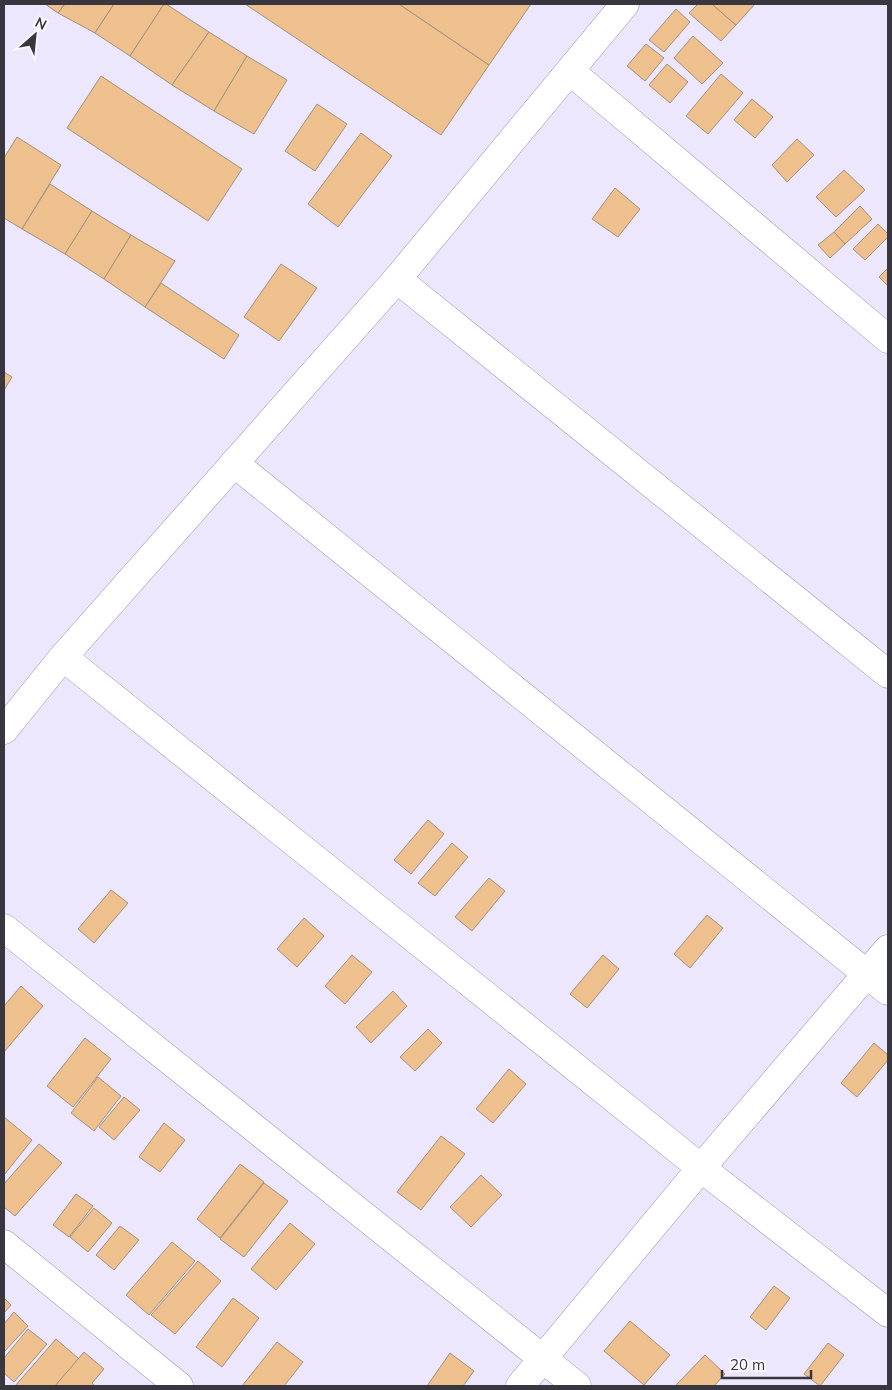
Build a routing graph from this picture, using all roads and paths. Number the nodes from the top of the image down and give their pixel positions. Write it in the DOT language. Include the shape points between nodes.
graph roads {
  1 [pos="625,4"];
  2 [pos="570,71"];
  3 [pos="397,279"];
  4 [pos="888,339"];
  5 [pos="234,463"];
  6 [pos="63,657"];
  7 [pos="888,674"];
  8 [pos="4,730"];
  9 [pos="4,928"];
  10 [pos="888,949"];
  11 [pos="868,975"];
  12 [pos="888,992"];
  13 [pos="701,1168"];
  14 [pos="4,1244"];
  15 [pos="888,1313"];
  16 [pos="542,1359"];
  17 [pos="179,1386"];
  18 [pos="520,1386"];
  19 [pos="577,1386"];
  1 -- 2 [label="street"];
  2 -- 3 [label="street"];
  2 -- 4 [label="street"];
  3 -- 5 [label="street"];
  3 -- 7 [label="street"];
  5 -- 6 [label="street"];
  5 -- 11 [label="street"];
  6 -- 8 [label="street"];
  6 -- 13 [label="street"];
  9 -- 16 [label="street"];
  10 -- 11 [label="street"];
  11 -- 12 [label="street"];
  11 -- 13 [label="street"];
  13 -- 15 [label="street"];
  13 -- 16 [label="street"];
  14 -- 17 [label="street"];
  16 -- 18 [label="street"];
  16 -- 19 [label="street"];
}
